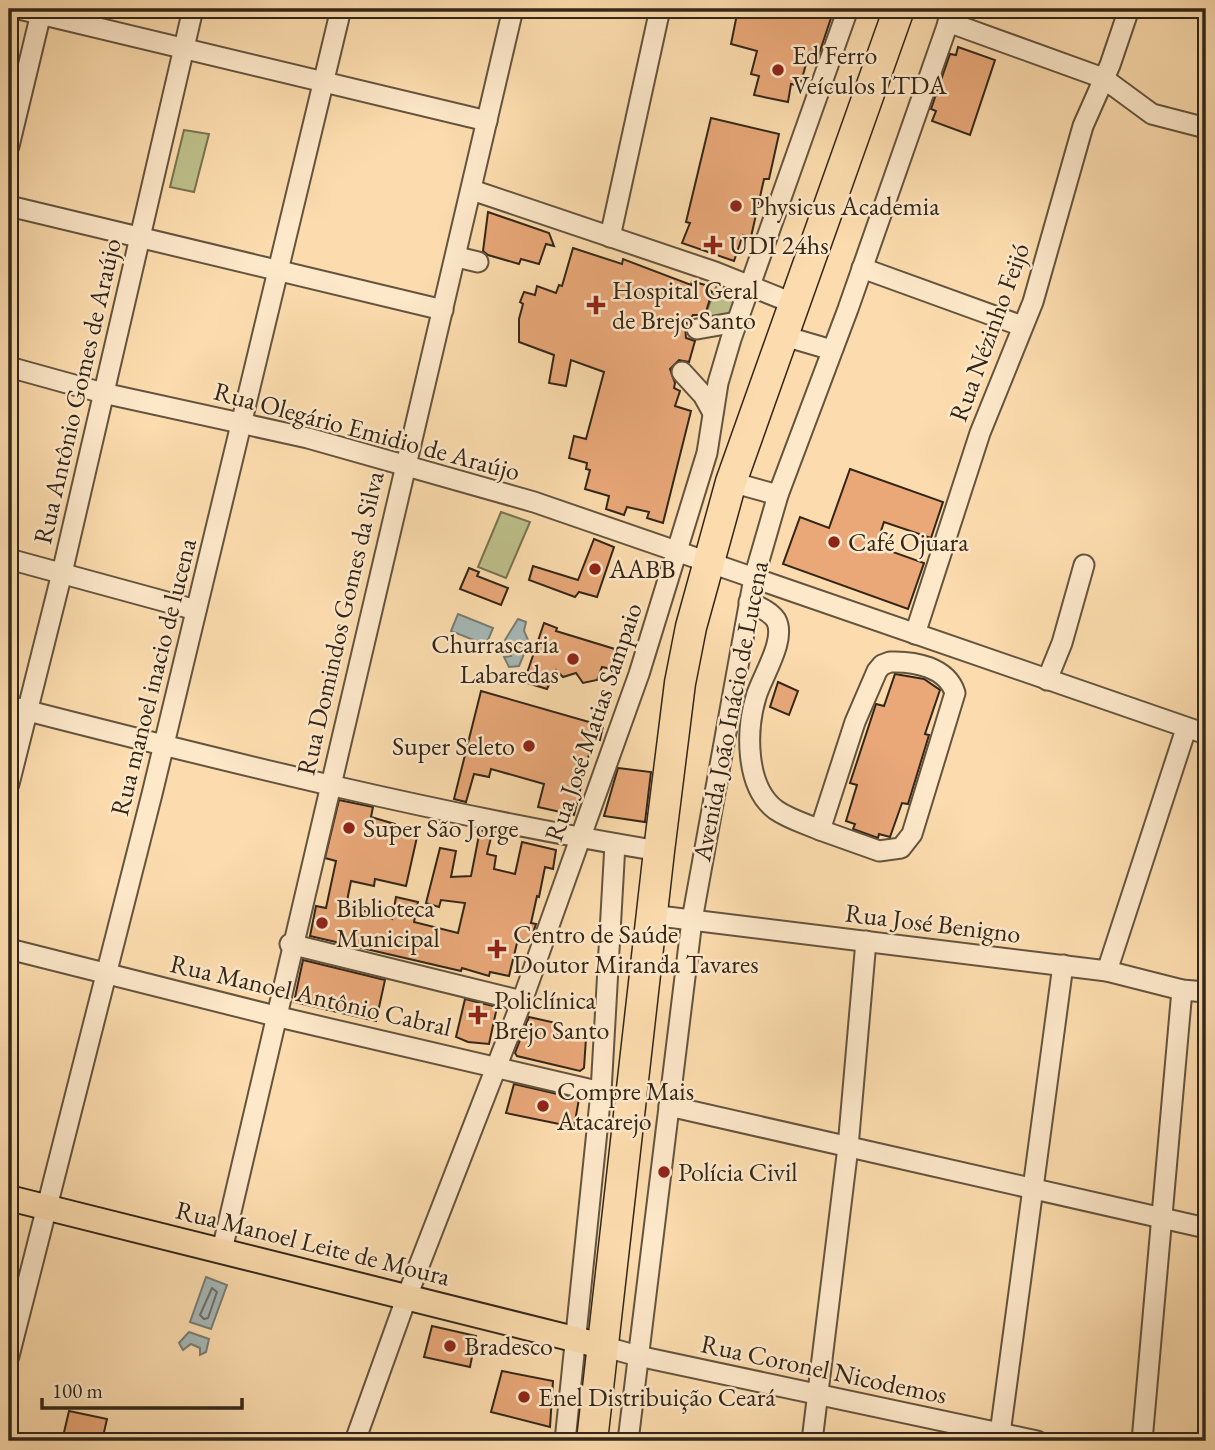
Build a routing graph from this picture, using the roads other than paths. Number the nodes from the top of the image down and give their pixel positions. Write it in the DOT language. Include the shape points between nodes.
graph roads {
  1 [pos="19,9"];
  2 [pos="193,9"];
  3 [pos="341,9"];
  4 [pos="513,9"];
  5 [pos="660,9"];
  6 [pos="898,9"];
  7 [pos="1129,9"];
  8 [pos="844,10"];
  9 [pos="41,11"];
  10 [pos="951,15"];
  11 [pos="183,50"];
  12 [pos="1103,78"];
  13 [pos="324,81"];
  14 [pos="487,121"];
  15 [pos="1206,128"];
  16 [pos="9,146"];
  17 [pos="472,190"];
  18 [pos="9,206"];
  19 [pos="139,236"];
  20 [pos="610,237"];
  21 [pos="457,257"];
  22 [pos="478,262"];
  23 [pos="862,268"];
  24 [pos="279,270"];
  25 [pos="750,285"];
  26 [pos="795,304"];
  27 [pos="443,310"];
  28 [pos="737,322"];
  29 [pos="1022,326"];
  30 [pos="696,329"];
  31 [pos="784,336"];
  32 [pos="832,350"];
  33 [pos="9,367"];
  34 [pos="682,372"];
  35 [pos="103,393"];
  36 [pos="713,413"];
  37 [pos="244,422"];
  38 [pos="403,464"];
  39 [pos="732,482"];
  40 [pos="778,495"];
  41 [pos="678,553"];
  42 [pos="9,559"];
  43 [pos="707,562"];
  44 [pos="1084,565"];
  45 [pos="62,573"];
  46 [pos="754,578"];
  47 [pos="750,602"];
  48 [pos="196,610"];
  49 [pos="915,634"];
  50 [pos="1047,680"];
  51 [pos="18,708"];
  52 [pos="1186,729"];
  53 [pos="1206,734"];
  54 [pos="165,743"];
  55 [pos="9,784"];
  56 [pos="330,784"];
  57 [pos="820,830"];
  58 [pos="582,837"];
  59 [pos="615,844"];
  60 [pos="659,851"];
  61 [pos="651,915"];
  62 [pos="692,920"];
  63 [pos="866,942"];
  64 [pos="290,944"];
  65 [pos="9,950"];
  66 [pos="1063,965"];
  67 [pos="1107,971"];
  68 [pos="107,974"];
  69 [pos="1182,990"];
  70 [pos="1206,992"];
  71 [pos="522,1001"];
  72 [pos="275,1016"];
  73 [pos="495,1065"];
  74 [pos="601,1092"];
  75 [pos="669,1106"];
  76 [pos="848,1147"];
  77 [pos="1035,1189"];
  78 [pos="9,1198"];
  79 [pos="45,1207"];
  80 [pos="1163,1219"];
  81 [pos="1206,1227"];
  82 [pos="222,1251"];
  83 [pos="406,1298"];
  84 [pos="589,1342"];
  85 [pos="9,1356"];
  86 [pos="638,1356"];
  87 [pos="817,1396"];
  88 [pos="999,1437"];
  89 [pos="355,1441"];
  90 [pos="565,1441"];
  91 [pos="592,1441"];
  92 [pos="628,1441"];
  93 [pos="812,1441"];
  94 [pos="1037,1441"];
  95 [pos="1142,1441"];
  1 -- 9 [label="street"];
  2 -- 11 [label="street, Rua Antônio Gomes de Araújo"];
  3 -- 13 [label="street, Rua manoel inacio de lucena"];
  4 -- 14 [label="street, Rua Domindos Gomes da Silva"];
  5 -- 20 [label="street"];
  6 -- 26 [label="highway, Avenida João Inácio de Lucena"];
  7 -- 12 [label="street, Rua Nézinho Feijó"];
  8 -- 25 [label="street, Rua José Matias Sampaio"];
  9 -- 11 [label="street"];
  9 -- 16 [label="street"];
  10 -- 12 [label="street"];
  10 -- 23 [label="street, Avenida João Inácio de Lucena"];
  11 -- 13 [label="street"];
  11 -- 19 [label="street, Rua Antônio Gomes de Araújo"];
  12 -- 15 [label="street" via="1152,114"];
  12 -- 29 [label="street, Rua Nézinho Feijó" via="1083,126"];
  13 -- 14 [label="street"];
  13 -- 24 [label="street, Rua manoel inacio de lucena"];
  14 -- 17 [label="street, Rua Domindos Gomes da Silva"];
  17 -- 20 [label="street"];
  17 -- 21 [label="street, Rua Domindos Gomes da Silva"];
  18 -- 19 [label="street"];
  19 -- 24 [label="street"];
  19 -- 35 [label="street, Rua Antônio Gomes de Araújo"];
  20 -- 25 [label="street" via="713,278"];
  21 -- 22 [label="street"];
  21 -- 27 [label="street, Rua Domindos Gomes da Silva"];
  23 -- 29 [label="street"];
  23 -- 32 [label="street, Avenida João Inácio de Lucena"];
  24 -- 27 [label="street"];
  24 -- 37 [label="street, Rua manoel inacio de lucena"];
  25 -- 26 [label="street"];
  25 -- 28 [label="street, Rua José Matias Sampaio"];
  26 -- 31 [label="highway, Avenida João Inácio de Lucena"];
  27 -- 38 [label="street, Rua Domindos Gomes da Silva"];
  28 -- 30 [label="street"];
  28 -- 36 [label="street, Rua José Matias Sampaio"];
  29 -- 49 [label="street, Rua Nézinho Feijó" via="975,446"];
  31 -- 32 [label="street"];
  31 -- 39 [label="highway, Avenida João Inácio de Lucena"];
  32 -- 40 [label="street, Avenida João Inácio de Lucena"];
  33 -- 35 [label="street, Rua Olegário Emidio de Araújo"];
  34 -- 36 [label="street"];
  35 -- 37 [label="street, Rua Olegário Emidio de Araújo"];
  35 -- 45 [label="street, Rua Antônio Gomes de Araújo"];
  36 -- 41 [label="street, Rua José Matias Sampaio"];
  37 -- 38 [label="street, Rua Olegário Emidio de Araújo"];
  37 -- 48 [label="street, Rua manoel inacio de lucena"];
  38 -- 41 [label="street, Rua Olegário Emidio de Araújo" via="536,497"];
  38 -- 56 [label="street, Rua Domindos Gomes da Silva"];
  39 -- 40 [label="street"];
  39 -- 43 [label="highway, Avenida João Inácio de Lucena"];
  40 -- 46 [label="street, Avenida João Inácio de Lucena"];
  41 -- 43 [label="street, Rua Olegário Emidio de Araújo"];
  41 -- 58 [label="street, Rua José Matias Sampaio"];
  42 -- 45 [label="street"];
  43 -- 46 [label="street, Rua Olegário Emidio de Araújo"];
  43 -- 60 [label="highway, Avenida João Inácio de Lucena" via="680,683"];
  44 -- 50 [label="street"];
  45 -- 48 [label="street"];
  45 -- 51 [label="street, Rua Antônio Gomes de Araújo"];
  46 -- 47 [label="street, Avenida João Inácio de Lucena"];
  46 -- 49 [label="street, Rua Olegário Emidio de Araújo"];
  47 -- 57 [label="street" via="771,615 779,629 756,698 752,754 757,784 775,809"];
  47 -- 62 [label="street, Avenida João Inácio de Lucena"];
  48 -- 54 [label="street, Rua manoel inacio de lucena"];
  49 -- 50 [label="street, Rua Olegário Emidio de Araújo"];
  50 -- 52 [label="street, Rua Olegário Emidio de Araújo"];
  51 -- 54 [label="street"];
  51 -- 55 [label="street, Rua Antônio Gomes de Araújo"];
  52 -- 53 [label="street, Rua Olegário Emidio de Araújo"];
  52 -- 67 [label="street"];
  54 -- 56 [label="street"];
  54 -- 68 [label="street, Rua manoel inacio de lucena"];
  56 -- 58 [label="street"];
  56 -- 64 [label="street, Rua Domindos Gomes da Silva"];
  57 -- 57 [label="street" via="855,722 882,665 915,664 948,679 956,693 953,707 907,843 879,851"];
  58 -- 59 [label="street"];
  58 -- 71 [label="street, Rua José Matias Sampaio"];
  59 -- 60 [label="street"];
  59 -- 74 [label="street"];
  60 -- 61 [label="highway, Avenida João Inácio de Lucena"];
  61 -- 62 [label="street, Rua José Benigno"];
  61 -- 84 [label="highway, Avenida João Inácio de Lucena"];
  62 -- 63 [label="street, Rua José Benigno"];
  62 -- 75 [label="street, Avenida João Inácio de Lucena"];
  63 -- 66 [label="street, Rua José Benigno"];
  63 -- 76 [label="street"];
  64 -- 71 [label="street"];
  64 -- 72 [label="street, Rua Domindos Gomes da Silva"];
  65 -- 68 [label="street, Rua Manoel Antônio Cabral"];
  66 -- 67 [label="street, Rua José Benigno"];
  66 -- 77 [label="street"];
  67 -- 69 [label="street, Rua José Benigno"];
  68 -- 72 [label="street, Rua Manoel Antônio Cabral"];
  68 -- 79 [label="street, Rua manoel inacio de lucena"];
  69 -- 70 [label="street, Rua José Benigno"];
  69 -- 80 [label="street"];
  71 -- 73 [label="street, Rua José Matias Sampaio"];
  72 -- 73 [label="street, Rua Manoel Antônio Cabral"];
  72 -- 82 [label="street, Rua Domindos Gomes da Silva"];
  73 -- 74 [label="street, Rua Manoel Antônio Cabral"];
  73 -- 83 [label="street, Rua José Matias Sampaio"];
  74 -- 84 [label="street"];
  75 -- 76 [label="street"];
  75 -- 86 [label="street, Avenida João Inácio de Lucena"];
  76 -- 77 [label="street"];
  76 -- 87 [label="street"];
  77 -- 80 [label="street"];
  77 -- 88 [label="street"];
  78 -- 79 [label="main road, Rua Manoel Leite de Moura"];
  79 -- 82 [label="main road, Rua Manoel Leite de Moura"];
  79 -- 85 [label="street, Rua manoel inacio de lucena"];
  80 -- 81 [label="street"];
  80 -- 95 [label="street"];
  82 -- 83 [label="main road, Rua Manoel Leite de Moura"];
  83 -- 84 [label="main road, Rua Manoel Leite de Moura"];
  83 -- 89 [label="street, Rua José Matias Sampaio"];
  84 -- 86 [label="street, Rua Coronel Nicodemos"];
  84 -- 90 [label="street"];
  84 -- 91 [label="highway, Avenida João Inácio de Lucena"];
  86 -- 87 [label="street, Rua Coronel Nicodemos"];
  86 -- 92 [label="street, Avenida João Inácio de Lucena"];
  87 -- 88 [label="street, Rua Coronel Nicodemos"];
  87 -- 93 [label="street"];
  88 -- 94 [label="street, Rua Coronel Nicodemos"];
}
